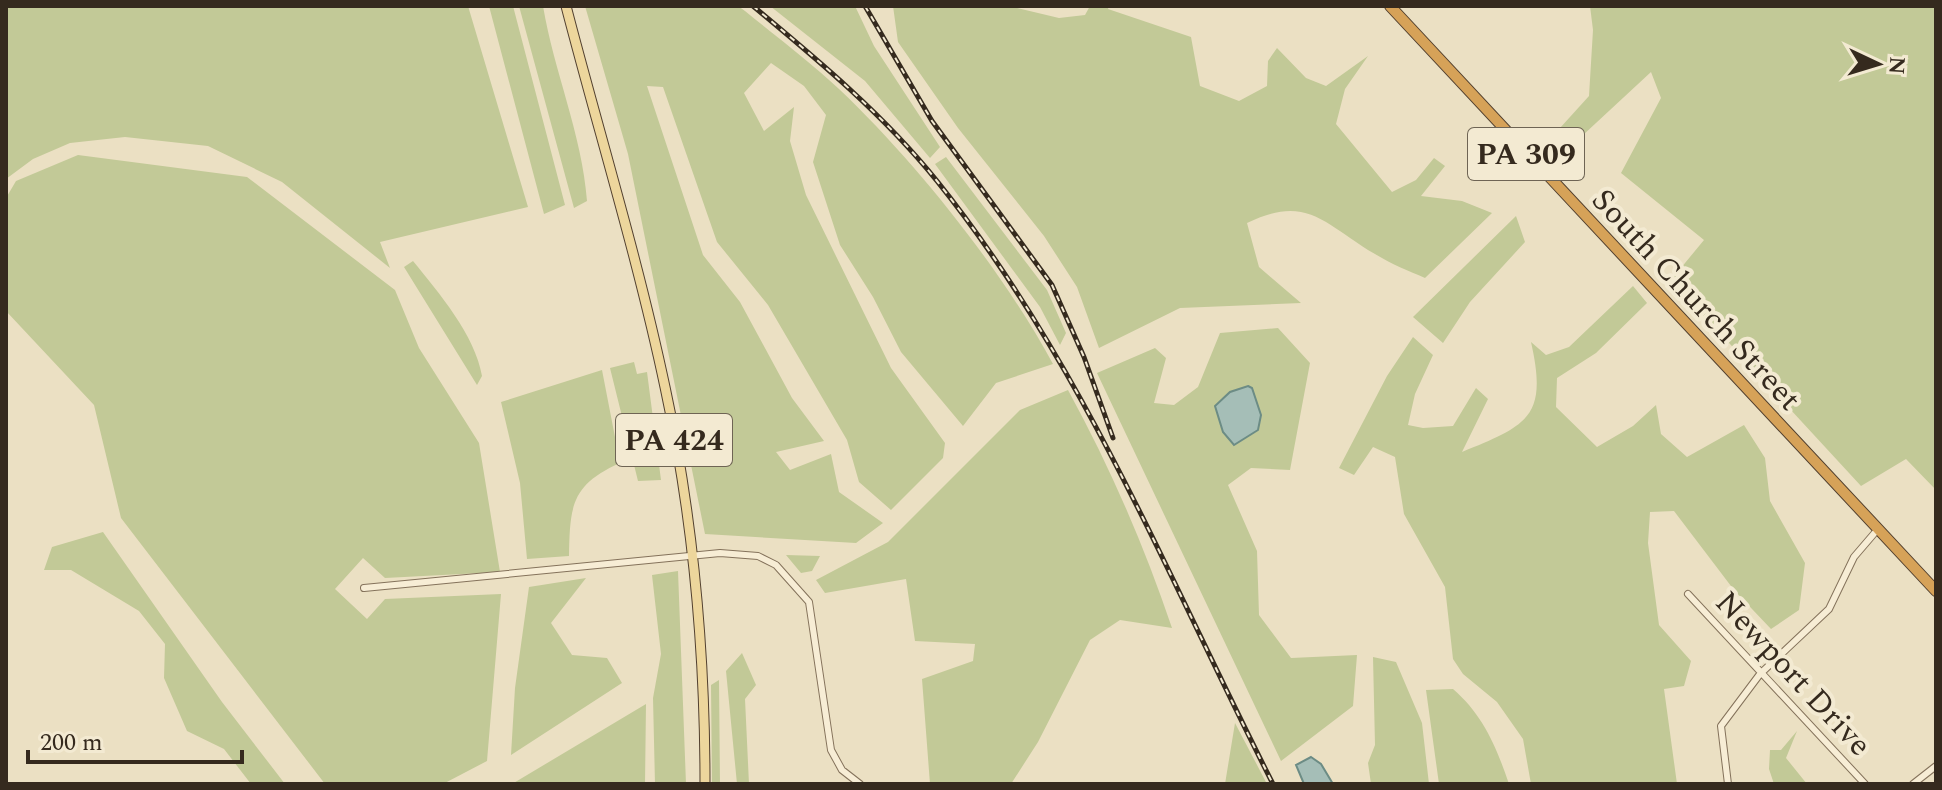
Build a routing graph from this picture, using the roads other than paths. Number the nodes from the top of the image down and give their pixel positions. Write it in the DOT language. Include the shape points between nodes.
graph roads {
  1 [pos="564,6"];
  2 [pos="1390,6"];
  3 [pos="1878,529"];
  4 [pos="693,556"];
  5 [pos="364,588"];
  6 [pos="1936,591"];
  7 [pos="1688,594"];
  8 [pos="1760,674"];
  9 [pos="1936,766"];
  10 [pos="705,784"];
  11 [pos="860,784"];
  12 [pos="1728,784"];
  13 [pos="1865,784"];
  14 [pos="1913,784"];
  1 -- 4 [label="main road, PA 424" via="662,374"];
  2 -- 3 [label="highway, South Church Street / PA 309"];
  3 -- 6 [label="highway, South Church Street / PA 309"];
  3 -- 8 [label="street" via="1854,557 1829,609"];
  4 -- 5 [label="street"];
  4 -- 10 [label="main road, PA 424"];
  4 -- 11 [label="street" via="758,556 776,565 809,602 831,750 842,770"];
  7 -- 8 [label="street, Newport Drive"];
  8 -- 12 [label="street" via="1721,726"];
  8 -- 13 [label="street, Newport Drive"];
  9 -- 14 [label="street"];
}
